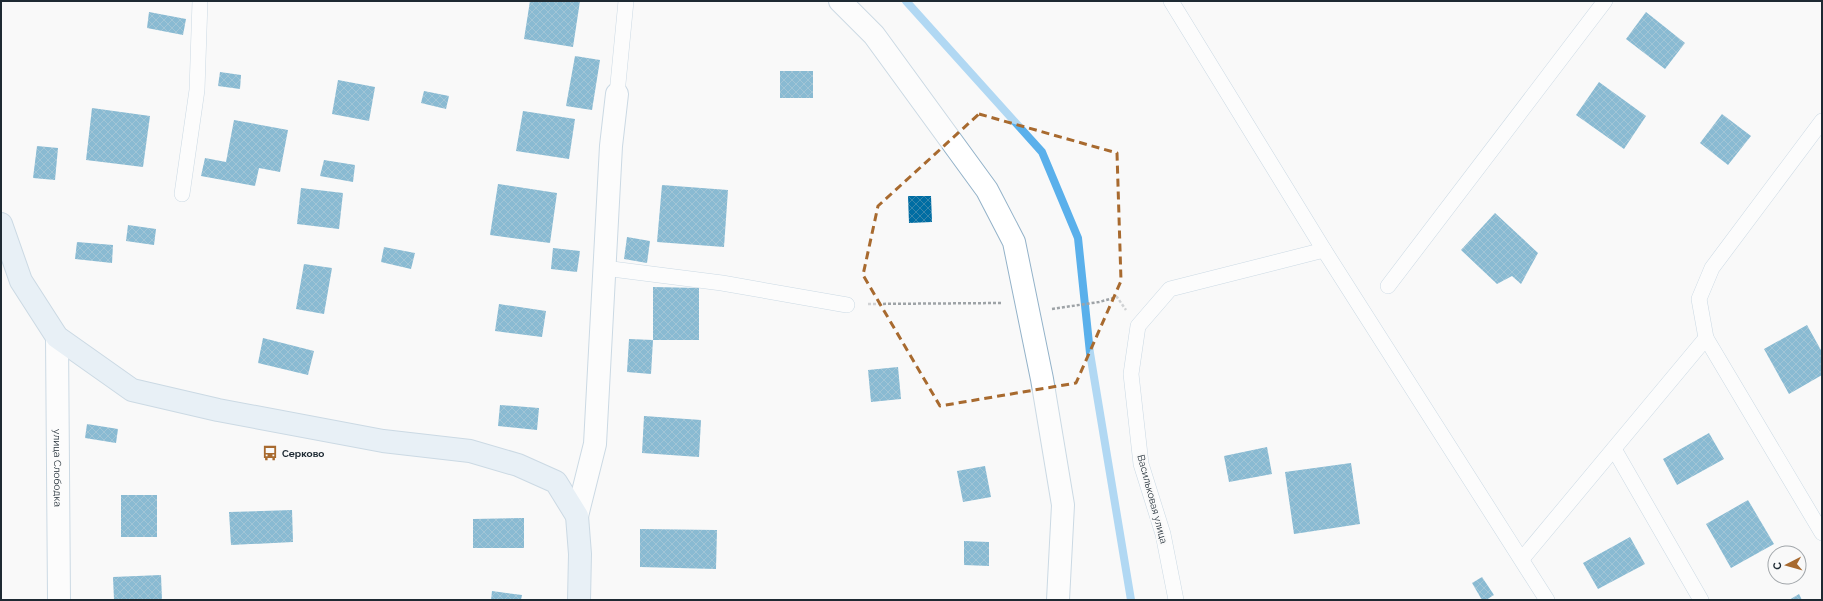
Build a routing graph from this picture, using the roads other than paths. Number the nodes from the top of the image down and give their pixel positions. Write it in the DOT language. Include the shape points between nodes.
graph roads {
  1 [pos="200,1"];
  2 [pos="626,1"];
  3 [pos="840,1"];
  4 [pos="1171,1"];
  5 [pos="1605,1"];
  6 [pos="617,94"];
  7 [pos="1822,121"];
  8 [pos="182,194"];
  9 [pos="1,224"];
  10 [pos="1324,250"];
  11 [pos="604,268"];
  12 [pos="1388,286"];
  13 [pos="847,305"];
  14 [pos="57,337"];
  15 [pos="1706,338"];
  16 [pos="1614,449"];
  17 [pos="577,516"];
  18 [pos="1822,533"];
  19 [pos="1522,559"];
  20 [pos="59,600"];
  21 [pos="579,600"];
  22 [pos="1058,600"];
  23 [pos="1176,600"];
  24 [pos="1547,600"];
  25 [pos="1701,600"];
  1 -- 8 [label="lane" via="197,90"];
  2 -- 6 [label="lane"];
  3 -- 22 [label="street" via="874,35 987,190 1014,242 1042,379 1063,505"];
  4 -- 10 [label="lane"];
  5 -- 12 [label="lane"];
  6 -- 11 [label="street" via="611,146"];
  7 -- 15 [label="lane" via="1712,268 1699,299"];
  9 -- 14 [label="main road" via="21,281"];
  10 -- 19 [label="lane"];
  10 -- 23 [label="lane, Васильковая улица" via="1170,289 1138,326 1131,374 1141,464 1163,534"];
  11 -- 13 [label="lane"];
  11 -- 17 [label="street" via="595,444"];
  14 -- 17 [label="main road" via="132,390 218,410 383,441 470,451 518,465 556,482"];
  14 -- 20 [label="street, улица Слободка"];
  15 -- 16 [label="lane"];
  15 -- 18 [label="lane"];
  16 -- 19 [label="lane"];
  16 -- 25 [label="lane"];
  17 -- 21 [label="main road" via="580,554"];
  19 -- 24 [label="lane"];
}
